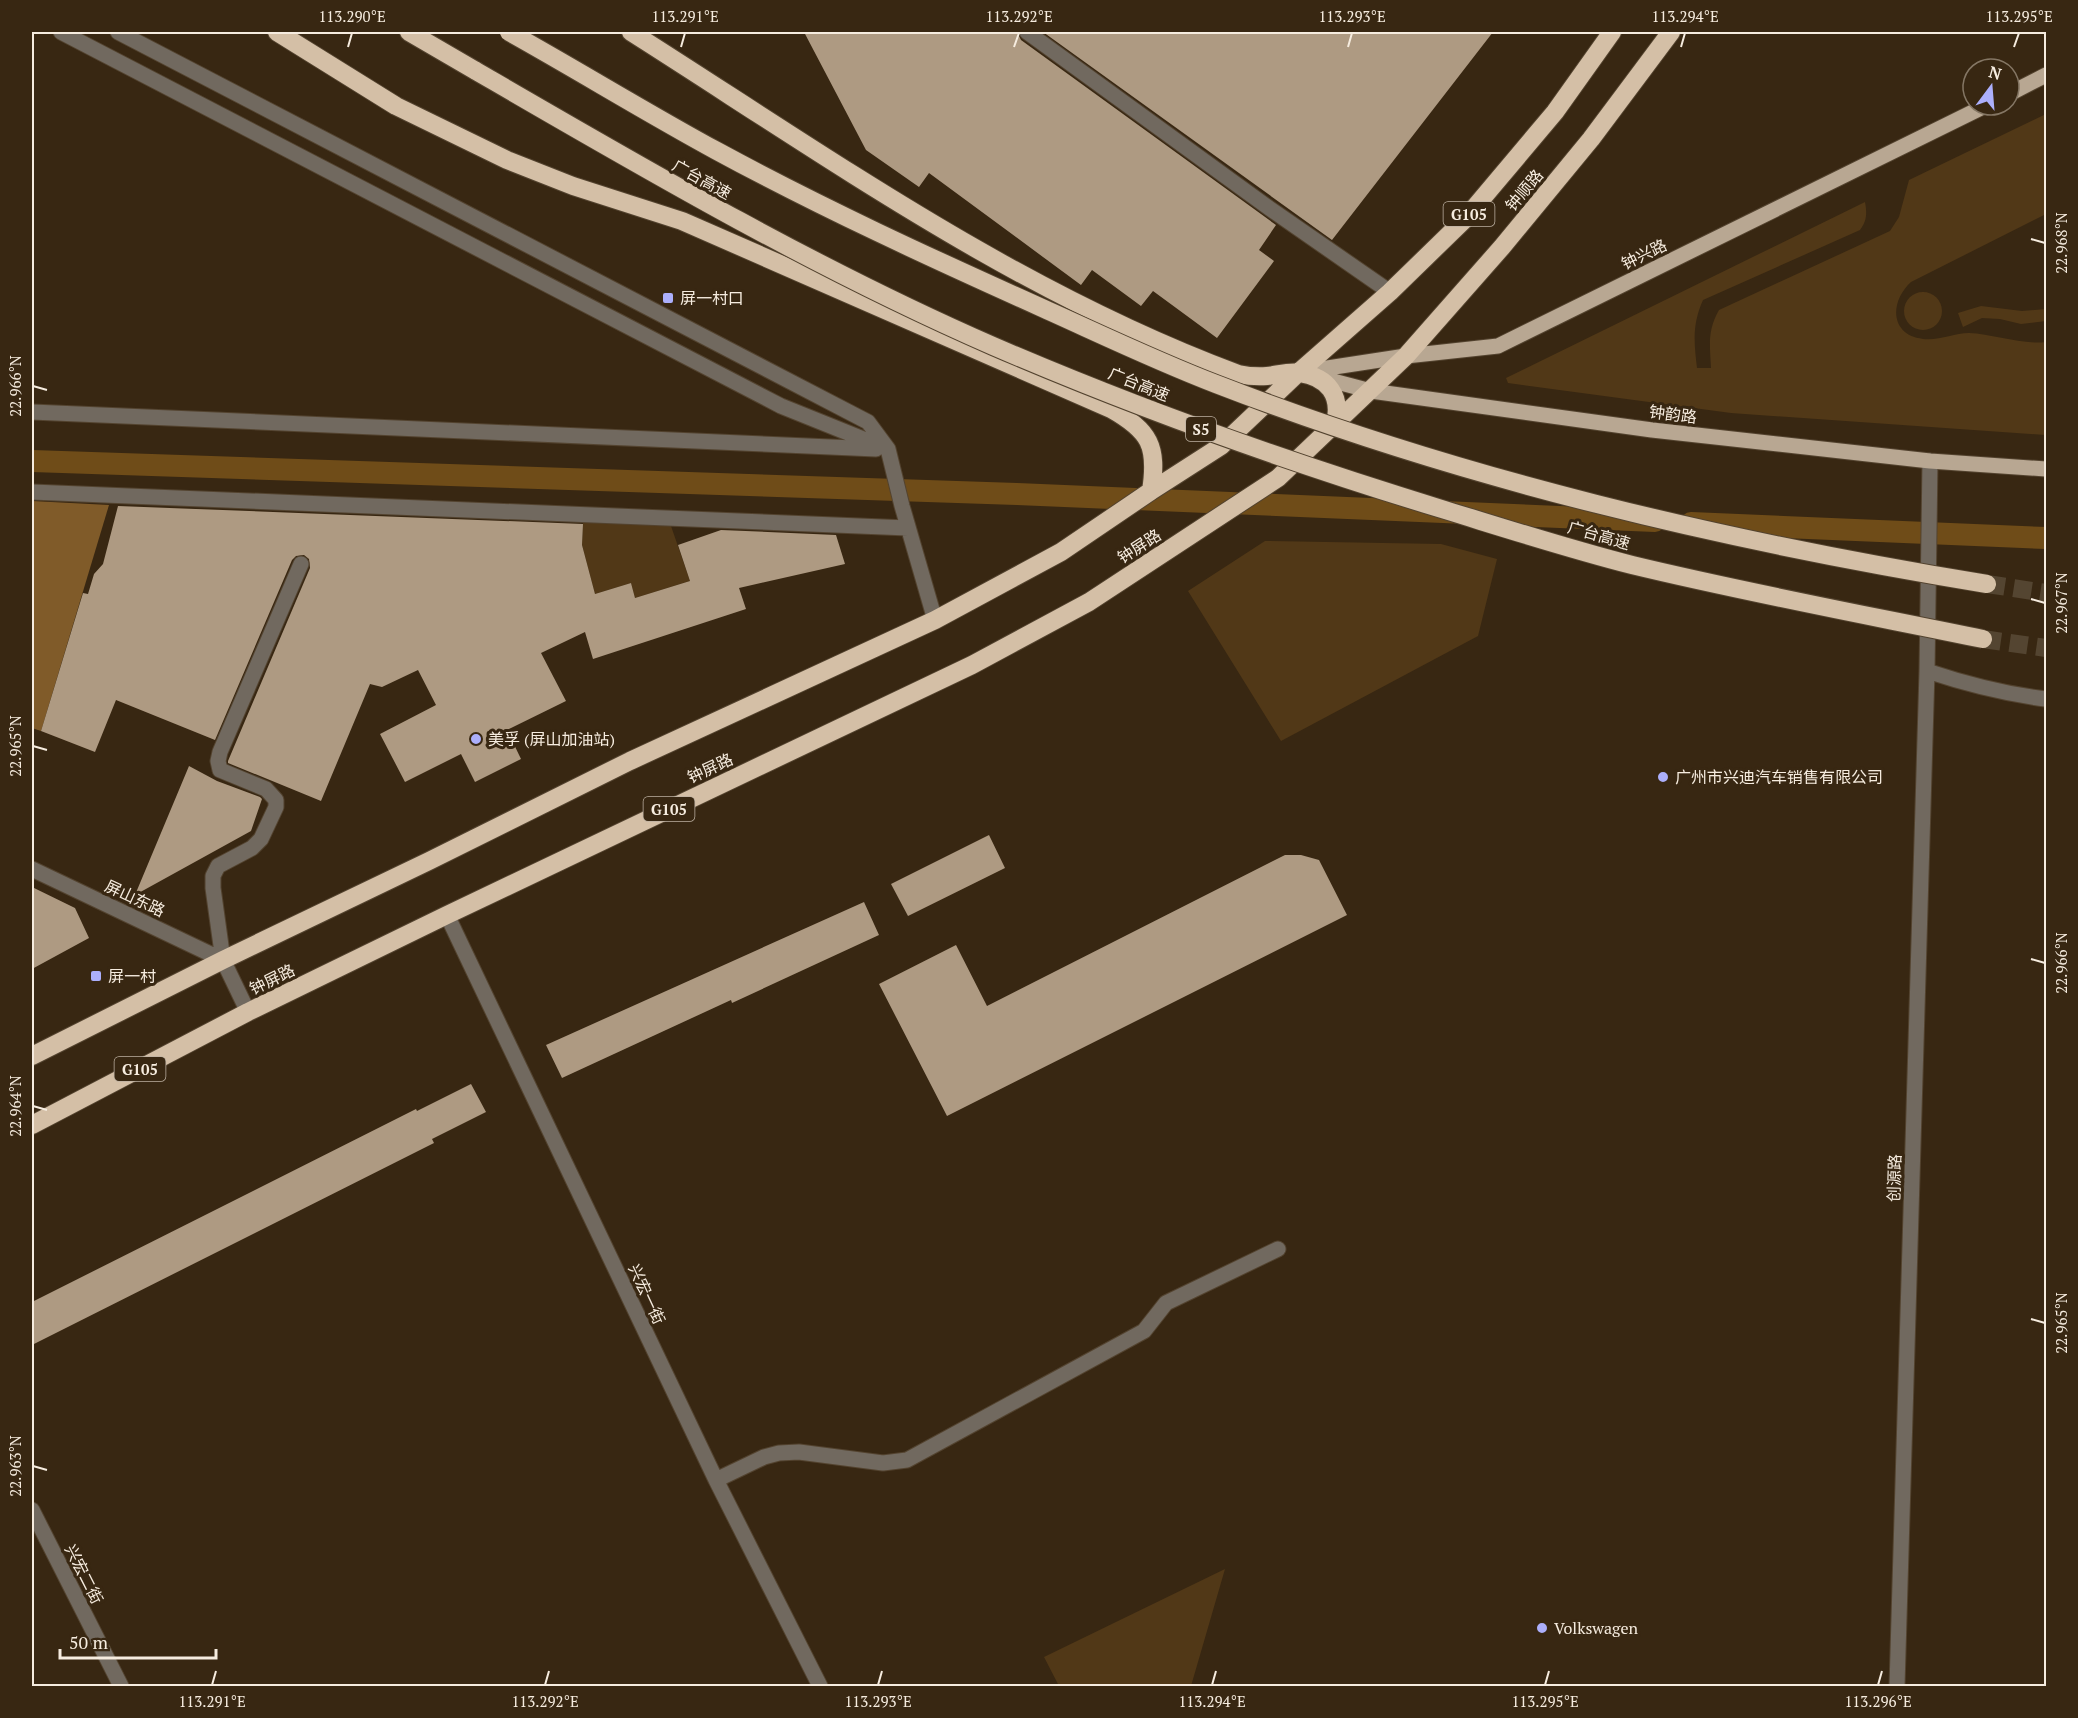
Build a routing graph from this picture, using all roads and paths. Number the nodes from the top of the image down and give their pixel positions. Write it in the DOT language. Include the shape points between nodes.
graph roads {
  1 [pos="61,32"];
  2 [pos="118,32"];
  3 [pos="277,32"];
  4 [pos="409,32"];
  5 [pos="509,32"];
  6 [pos="631,32"];
  7 [pos="1027,32"];
  8 [pos="1612,32"];
  9 [pos="1671,32"];
  10 [pos="2046,75"];
  11 [pos="2021,88"];
  12 [pos="1963,117"];
  13 [pos="1390,292"];
  14 [pos="1406,356"];
  15 [pos="1299,372"];
  16 [pos="1371,391"];
  17 [pos="32,412"];
  18 [pos="1335,423"];
  19 [pos="888,449"];
  20 [pos="1930,461"];
  21 [pos="2046,469"];
  22 [pos="1151,491"];
  23 [pos="32,492"];
  24 [pos="908,528"];
  25 [pos="301,564"];
  26 [pos="1987,584"];
  27 [pos="935,620"];
  28 [pos="1983,639"];
  29 [pos="1927,671"];
  30 [pos="2046,699"];
  31 [pos="32,869"];
  32 [pos="447,915"];
  33 [pos="223,960"];
  34 [pos="248,1012"];
  35 [pos="32,1056"];
  36 [pos="32,1125"];
  37 [pos="1278,1249"];
  38 [pos="716,1480"];
  39 [pos="32,1510"];
  40 [pos="121,1686"];
  41 [pos="820,1686"];
  42 [pos="1898,1686"];
  1 -- 19 [label="street" via="781,406"];
  2 -- 19 [label="street" via="868,422"];
  3 -- 22 [label="highway" via="396,106 507,160 682,222 1111,409 1130,419 1145,434 1155,467"];
  4 -- 28 [label="highway, 广台高速 / S5, bridge" via="755,230 992,345 1170,418 1330,474 1630,564"];
  5 -- 26 [label="highway, 广台高速, bridge" via="717,151 830,208 1218,385 1368,439 1564,495 1880,567"];
  6 -- 15 [label="highway" via="827,159 993,260 1086,309 1238,374"];
  7 -- 13 [label="street"];
  8 -- 13 [label="highway, 钟顺路 / G105" via="1555,112 1464,220"];
  9 -- 14 [label="highway, 钟顺路 / G105" via="1592,139"];
  10 -- 11 [label="main road"];
  12 -- 14 [label="main road, 钟兴路" via="1498,346"];
  13 -- 15 [label="highway, 钟顺路 / G105"];
  14 -- 15 [label="main road, 钟兴路"];
  14 -- 16 [label="highway, 钟顺路 / G105"];
  15 -- 16 [label="main road, 钟韵路"];
  15 -- 18 [label="highway" via="1321,380 1335,394"];
  15 -- 22 [label="highway, G105" via="1221,446"];
  16 -- 18 [label="highway, 钟屏路 / G105"];
  16 -- 20 [label="main road, 钟韵路" via="1652,430"];
  17 -- 19 [label="street"];
  18 -- 32 [label="highway, 钟屏路 / G105" via="1278,478 1089,602 972,665"];
  19 -- 24 [label="street"];
  20 -- 21 [label="main road, 钟韵路"];
  20 -- 29 [label="street, 创源路"];
  22 -- 27 [label="highway, G105" via="1061,552"];
  23 -- 24 [label="street"];
  24 -- 27 [label="street"];
  25 -- 33 [label="street" via="218,761 220,770 267,789 276,800 261,838 252,848 218,866 213,876"];
  27 -- 33 [label="highway, G105" via="630,761"];
  29 -- 30 [label="street" via="1970,685"];
  29 -- 42 [label="street, 创源路"];
  31 -- 33 [label="street, 屏山东路"];
  32 -- 34 [label="highway, 钟屏路 / G105"];
  32 -- 38 [label="street, 兴宏一街"];
  33 -- 34 [label="street"];
  33 -- 35 [label="highway, G105"];
  34 -- 36 [label="highway, 钟屏路 / G105"];
  37 -- 38 [label="street" via="1166,1303 1144,1331 907,1460 883,1463 779,1453"];
  38 -- 41 [label="street, 兴宏一街"];
  39 -- 40 [label="street, 兴宏二街"];
}
